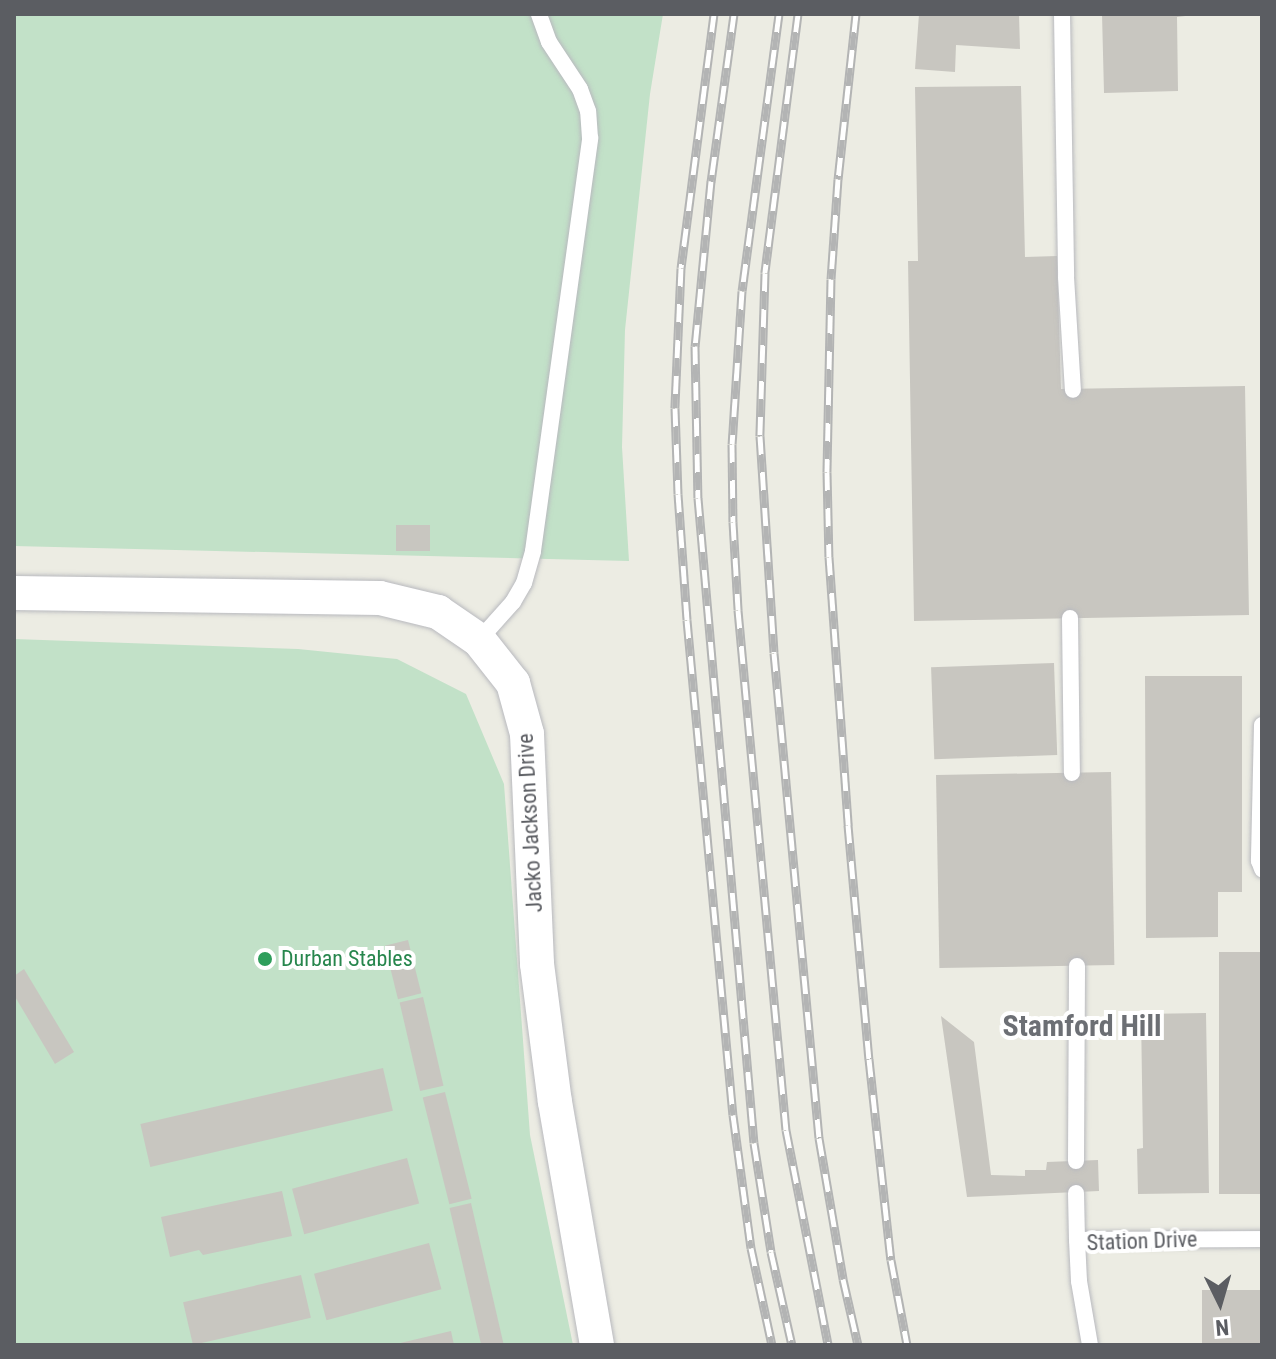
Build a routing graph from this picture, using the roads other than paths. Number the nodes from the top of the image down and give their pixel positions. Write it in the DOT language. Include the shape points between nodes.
graph roads {
  1 [pos="539,14"];
  2 [pos="1062,14"];
  3 [pos="1073,390"];
  4 [pos="14,593"];
  5 [pos="1070,618"];
  6 [pos="479,640"];
  7 [pos="1262,725"];
  8 [pos="1072,773"];
  9 [pos="1262,869"];
  10 [pos="1077,966"];
  11 [pos="1076,1161"];
  12 [pos="1076,1193"];
  13 [pos="1262,1239"];
  14 [pos="1077,1240"];
  15 [pos="597,1345"];
  16 [pos="1090,1345"];
  1 -- 6 [label="lane" via="549,42 580,89 590,138 533,551 513,602"];
  2 -- 3 [label="lane"];
  4 -- 6 [label="street, Jacko Jackson Drive" via="380,598 438,612"];
  5 -- 8 [label="lane"];
  6 -- 15 [label="street, Jacko Jackson Drive" via="513,683 527,734 537,964"];
  7 -- 9 [label="lane"];
  10 -- 11 [label="lane"];
  12 -- 14 [label="lane"];
  13 -- 14 [label="lane, Station Drive"];
  14 -- 16 [label="lane, Station Drive"];
}
